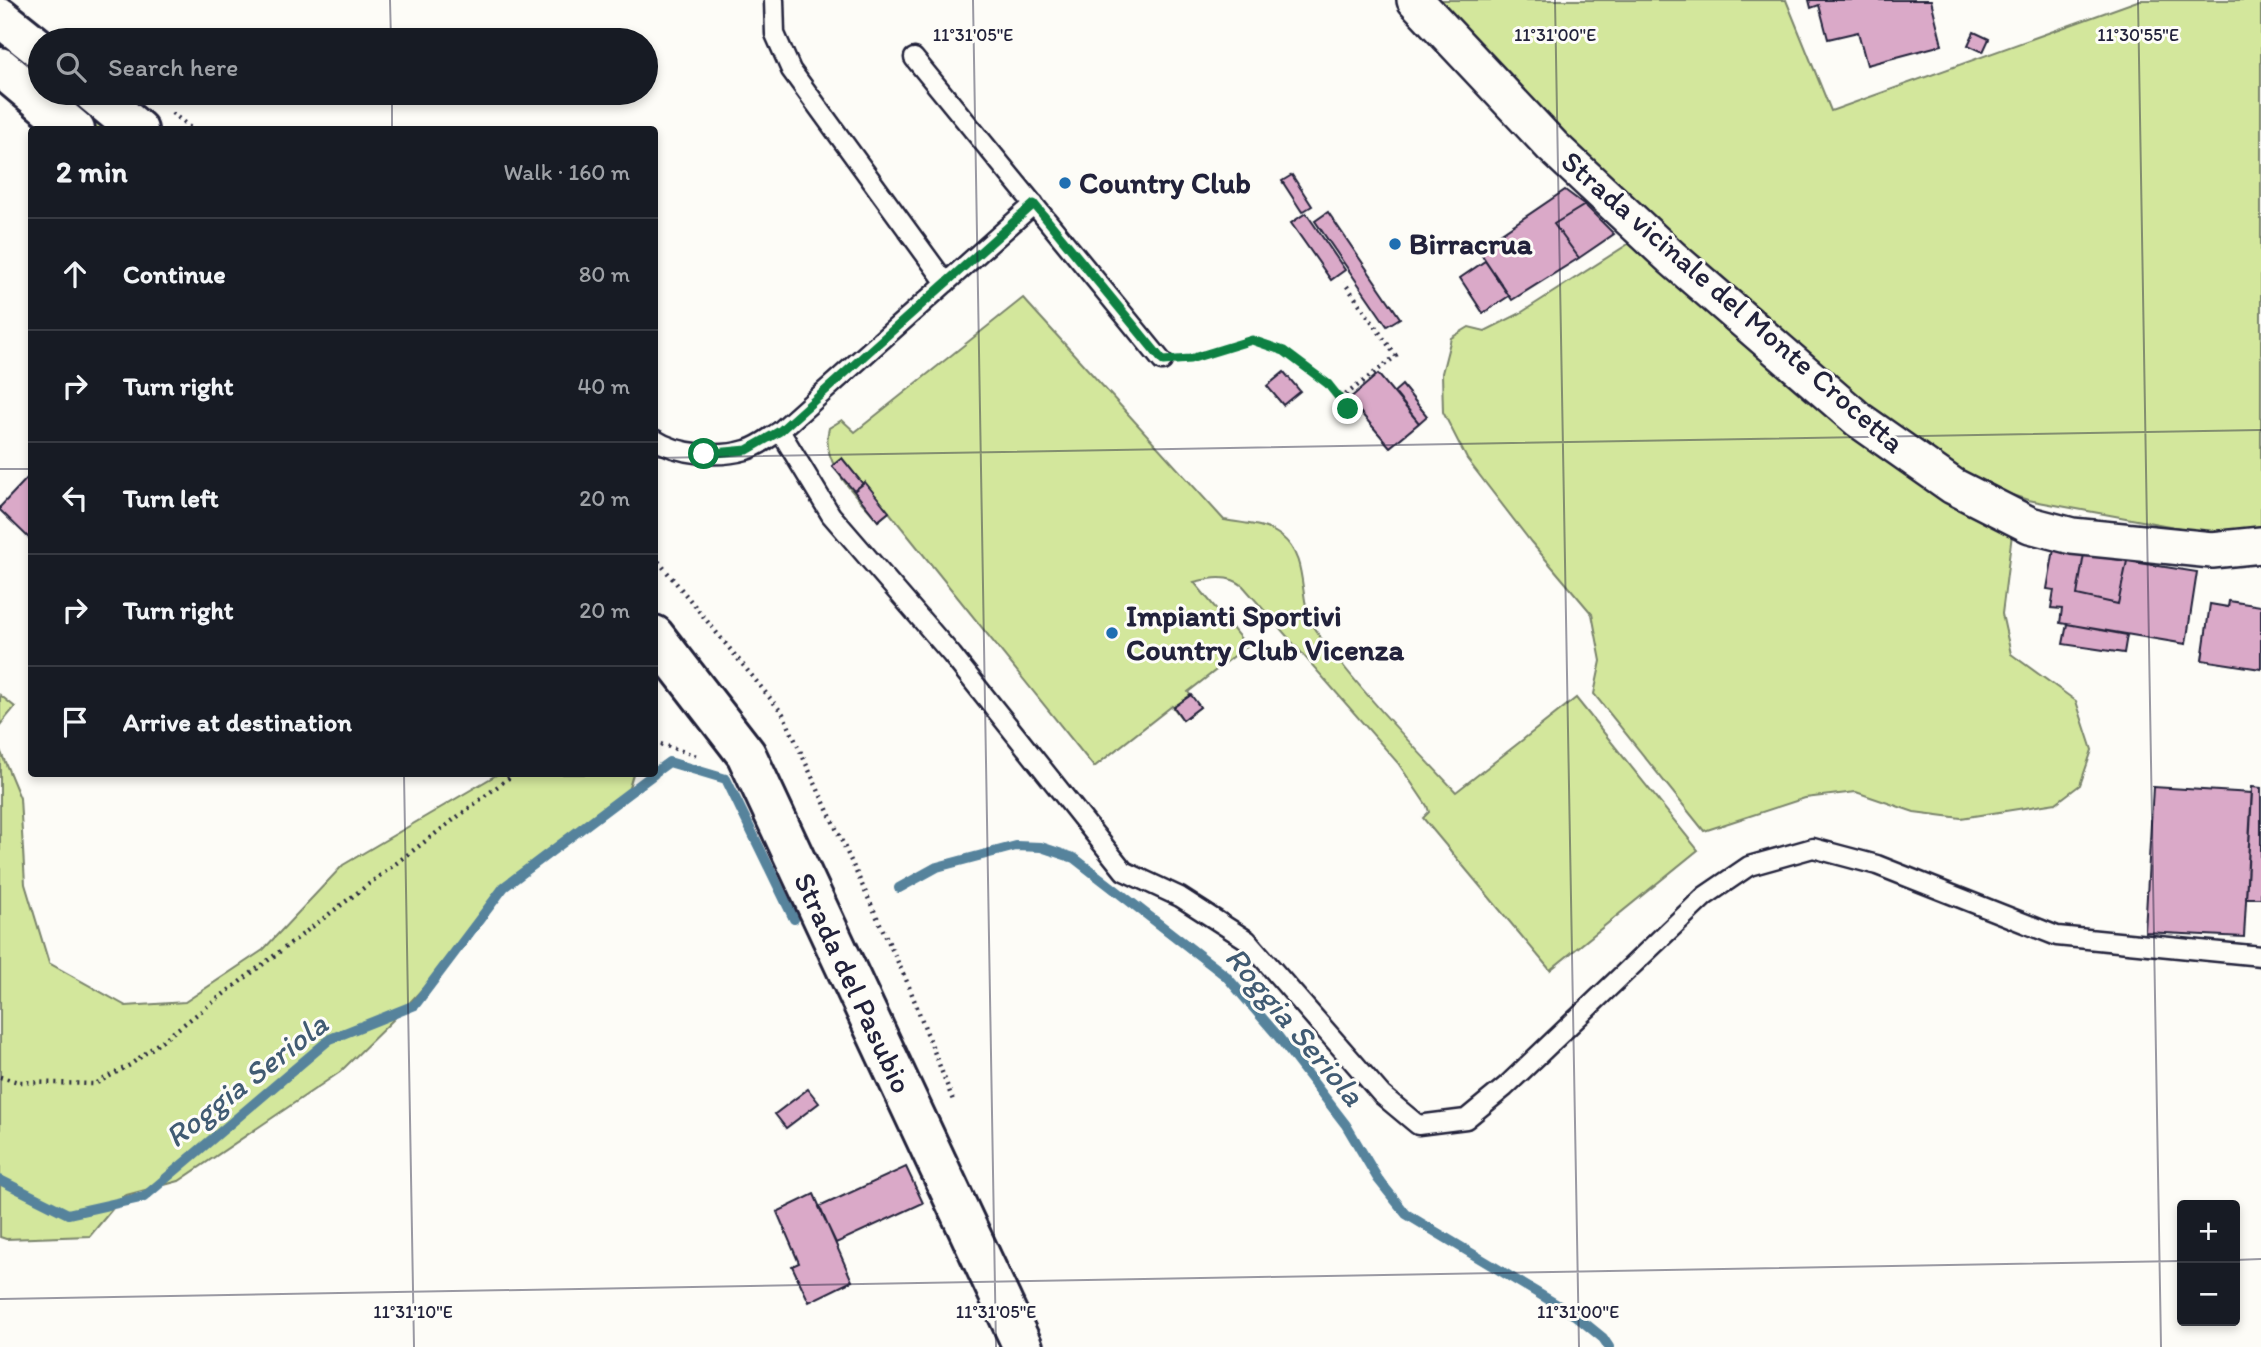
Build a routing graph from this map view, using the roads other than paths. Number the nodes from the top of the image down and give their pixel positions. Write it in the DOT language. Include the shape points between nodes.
graph roads {
  1 [pos="774,0"];
  2 [pos="1415,0"];
  3 [pos="0,16"];
  4 [pos="28,39"];
  5 [pos="914,58"];
  6 [pos="0,67"];
  7 [pos="28,91"];
  8 [pos="45,105"];
  9 [pos="108,105"];
  10 [pos="70,126"];
  11 [pos="133,126"];
  12 [pos="1034,204"];
  13 [pos="946,283"];
  14 [pos="1163,361"];
  15 [pos="780,431"];
  16 [pos="658,442"];
  17 [pos="2261,545"];
  18 [pos="658,640"];
  19 [pos="2261,956"];
  20 [pos="1023,1347"];
  1 -- 13 [label="lane" via="775,34 791,70"];
  2 -- 17 [label="street, Strada vicinale del Monte Crocetta" via="1552,145 1673,259 1859,419 1953,486 2030,525 2072,536 2212,550"];
  3 -- 4 [label="main road"];
  5 -- 12 [label="lane"];
  6 -- 7 [label="main road"];
  8 -- 10 [label="main road"];
  9 -- 11 [label="main road"];
  12 -- 13 [label="lane"];
  12 -- 14 [label="lane"];
  13 -- 15 [label="lane"];
  15 -- 16 [label="lane" via="747,450 704,454 668,448"];
  15 -- 19 [label="lane" via="831,515 952,655 1124,871 1180,897 1247,940 1382,1095 1418,1125 1466,1119 1705,896 1749,866 1813,848 1877,865 2057,936"];
  18 -- 20 [label="main road, Strada del Pasubio" via="746,754"];
}
